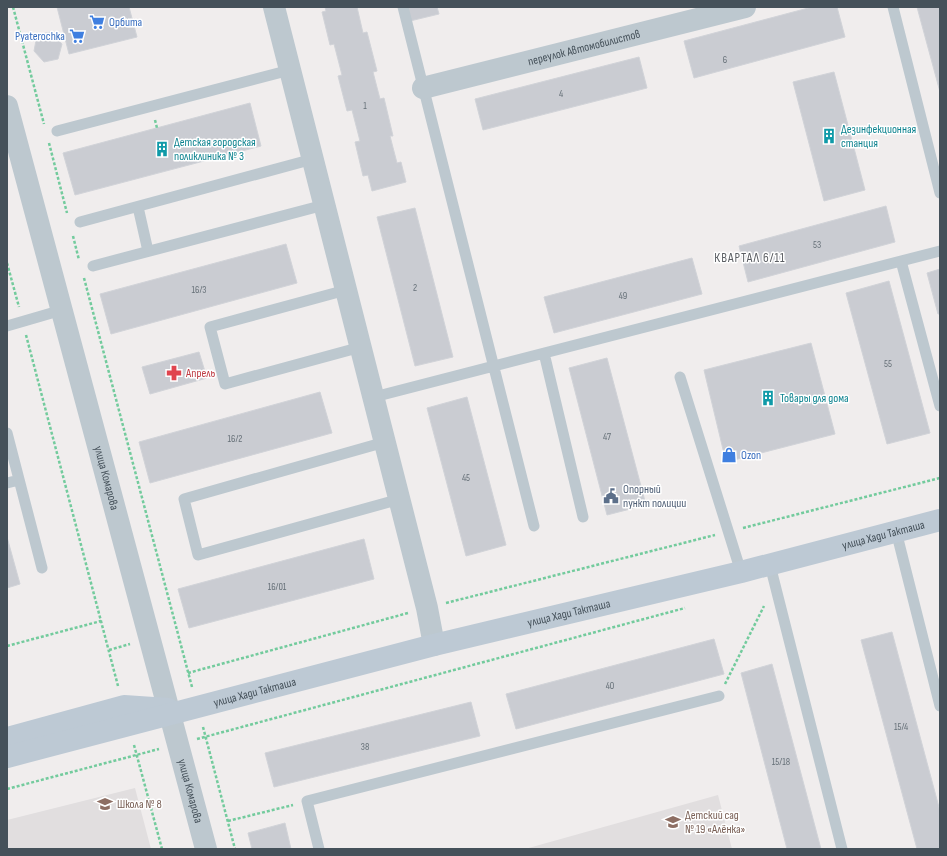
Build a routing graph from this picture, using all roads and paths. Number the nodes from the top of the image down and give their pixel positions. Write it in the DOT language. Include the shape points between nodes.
graph roads {
  1 [pos="13,7"];
  2 [pos="274,7"];
  3 [pos="403,7"];
  4 [pos="745,7"];
  5 [pos="893,7"];
  6 [pos="290,70"];
  7 [pos="423,88"];
  8 [pos="7,106"];
  9 [pos="45,126"];
  10 [pos="57,131"];
  11 [pos="49,142"];
  12 [pos="313,159"];
  13 [pos="940,194"];
  14 [pos="324,205"];
  15 [pos="138,207"];
  16 [pos="74,221"];
  17 [pos="73,234"];
  18 [pos="148,251"];
  19 [pos="940,251"];
  20 [pos="901,261"];
  21 [pos="7,263"];
  22 [pos="81,265"];
  23 [pos="93,266"];
  24 [pos="83,273"];
  25 [pos="346,290"];
  26 [pos="62,310"];
  27 [pos="22,322"];
  28 [pos="7,326"];
  29 [pos="361,347"];
  30 [pos="544,353"];
  31 [pos="493,366"];
  32 [pos="680,376"];
  33 [pos="936,377"];
  34 [pos="374,397"];
  35 [pos="940,406"];
  36 [pos="7,433"];
  37 [pos="385,442"];
  38 [pos="940,478"];
  39 [pos="19,480"];
  40 [pos="7,483"];
  41 [pos="400,499"];
  42 [pos="583,517"];
  43 [pos="940,520"];
  44 [pos="534,526"];
  45 [pos="896,531"];
  46 [pos="728,532"];
  47 [pos="42,568"];
  48 [pos="741,572"];
  49 [pos="773,574"];
  50 [pos="691,607"];
  51 [pos="428,608"];
  52 [pos="434,645"];
  53 [pos="7,646"];
  54 [pos="188,673"];
  55 [pos="719,696"];
  56 [pos="940,706"];
  57 [pos="197,708"];
  58 [pos="171,712"];
  59 [pos="206,736"];
  60 [pos="7,738"];
  61 [pos="179,744"];
  62 [pos="137,755"];
  63 [pos="7,757"];
  64 [pos="7,789"];
  65 [pos="307,801"];
  66 [pos="228,821"];
  67 [pos="162,849"];
  68 [pos="206,849"];
  69 [pos="236,849"];
  70 [pos="319,849"];
  71 [pos="842,849"];
  1 -- 9 [label="path"];
  2 -- 6 [label="street"];
  3 -- 7 [label="lane"];
  4 -- 7 [label="street, переулок Автомобилистов"];
  5 -- 13 [label="lane"];
  6 -- 10 [label="lane"];
  6 -- 12 [label="street"];
  7 -- 31 [label="lane"];
  8 -- 26 [label="street, улица Комарова"];
  11 -- 16 [label="path"];
  12 -- 14 [label="street"];
  12 -- 15 [label="lane"];
  14 -- 18 [label="lane"];
  14 -- 25 [label="street"];
  15 -- 16 [label="lane"];
  15 -- 18 [label="lane"];
  17 -- 22 [label="path"];
  18 -- 23 [label="lane"];
  19 -- 20 [label="lane"];
  20 -- 30 [label="lane"];
  20 -- 33 [label="lane"];
  21 -- 27 [label="path"];
  24 -- 54 [label="path"];
  25 -- 29 [label="street"];
  25 -- 29 [label="lane" via="210,327 225,384"];
  26 -- 27 [label="lane"];
  26 -- 58 [label="street, улица Комарова" via="149,639"];
  27 -- 28 [label="lane"];
  27 -- 53 [label="path" via="101,621"];
  29 -- 34 [label="street"];
  30 -- 31 [label="lane"];
  30 -- 42 [label="lane"];
  31 -- 34 [label="lane"];
  31 -- 44 [label="lane"];
  32 -- 46 [label="lane"];
  33 -- 35 [label="lane"];
  34 -- 37 [label="street"];
  36 -- 39 [label="lane"];
  37 -- 41 [label="street"];
  37 -- 41 [label="lane" via="184,499 198,555"];
  38 -- 46 [label="path"];
  39 -- 40 [label="lane"];
  39 -- 47 [label="lane"];
  41 -- 51 [label="street"];
  43 -- 45 [label="main road, улица Хади Такташа"];
  45 -- 49 [label="main road, улица Хади Такташа"];
  45 -- 56 [label="lane"];
  46 -- 48 [label="lane"];
  46 -- 51 [label="path"];
  48 -- 49 [label="main road, улица Хади Такташа"];
  48 -- 52 [label="main road, улица Хади Такташа"];
  49 -- 55 [label="path"];
  49 -- 71 [label="lane"];
  50 -- 59 [label="path"];
  51 -- 52 [label="street"];
  51 -- 54 [label="path"];
  52 -- 57 [label="main road, улица Хади Такташа"];
  54 -- 57 [label="path"];
  55 -- 65 [label="lane"];
  57 -- 58 [label="main road, улица Хади Такташа"];
  57 -- 59 [label="path"];
  58 -- 60 [label="main road, улица Хади Такташа" via="124,706"];
  58 -- 61 [label="street, улица Комарова"];
  58 -- 63 [label="main road, улица Хади Такташа"];
  59 -- 61 [label="path"];
  59 -- 66 [label="path"];
  61 -- 62 [label="path"];
  61 -- 68 [label="street, улица Комарова"];
  62 -- 64 [label="path"];
  62 -- 67 [label="path"];
  65 -- 66 [label="path"];
  65 -- 70 [label="lane"];
  66 -- 69 [label="path"];
}
